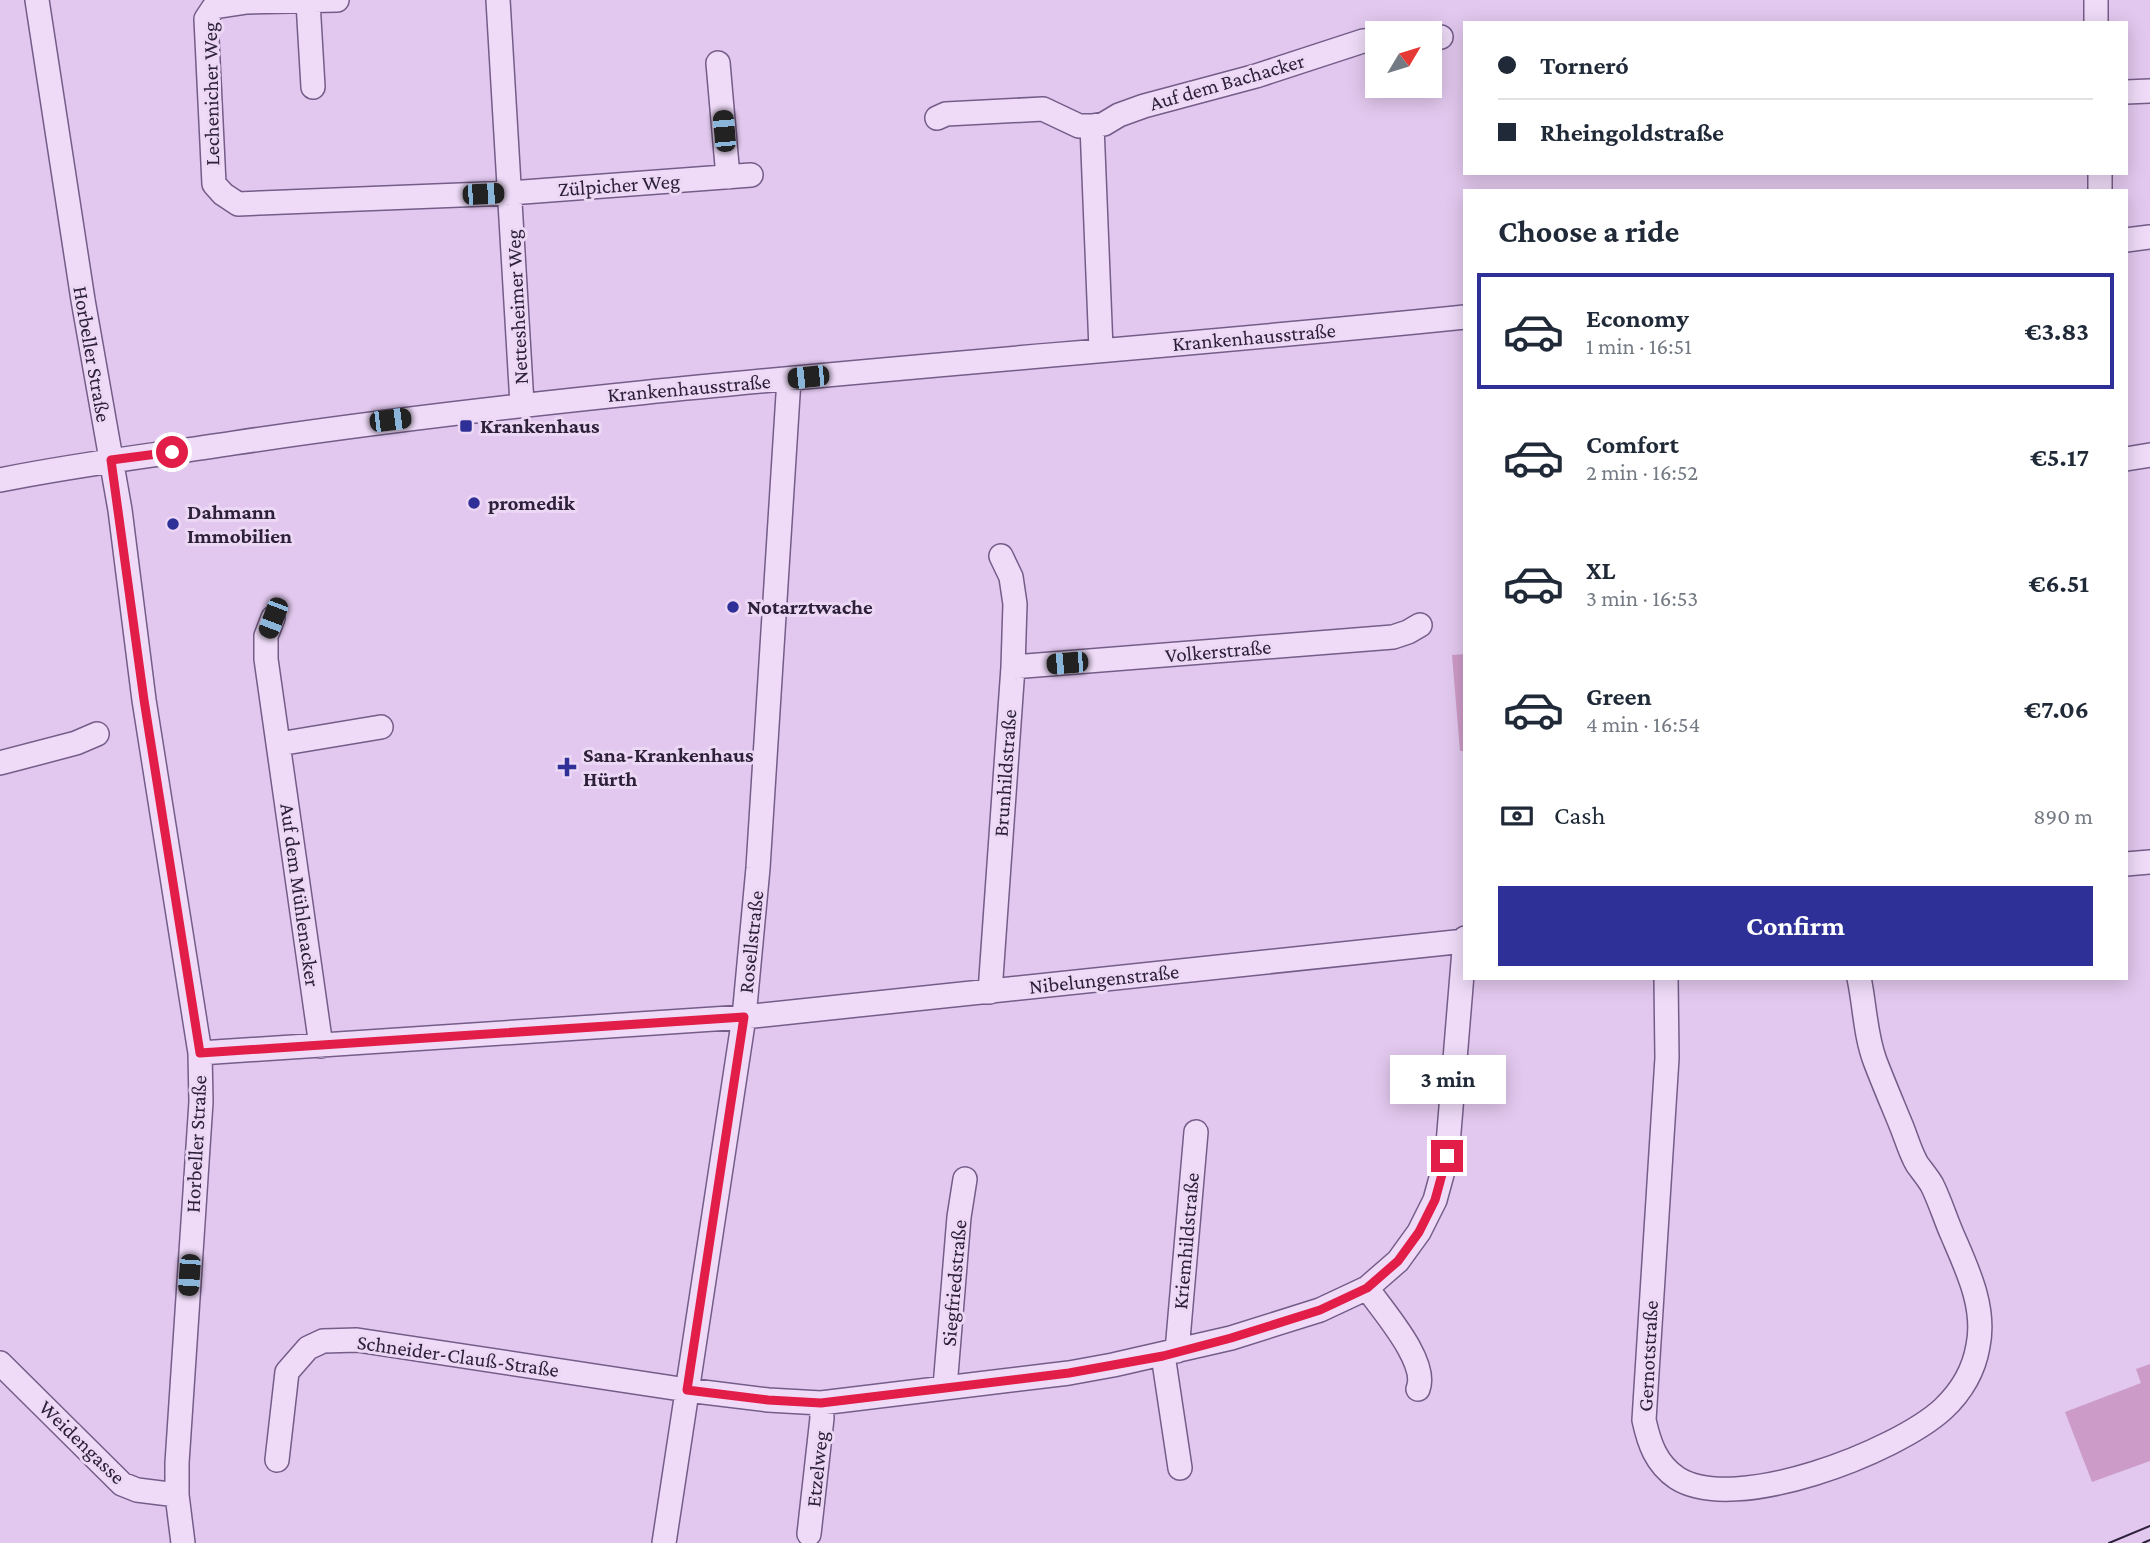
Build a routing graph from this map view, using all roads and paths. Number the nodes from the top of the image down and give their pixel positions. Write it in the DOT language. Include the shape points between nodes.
graph roads {
  1 [pos="37,0"];
  2 [pos="337,0"];
  3 [pos="498,0"];
  4 [pos="2096,0"];
  5 [pos="308,2"];
  6 [pos="2096,21"];
  7 [pos="1365,43"];
  8 [pos="718,63"];
  9 [pos="313,87"];
  10 [pos="2150,91"];
  11 [pos="2128,92"];
  12 [pos="937,118"];
  13 [pos="1092,126"];
  14 [pos="510,193"];
  15 [pos="2150,237"];
  16 [pos="2128,240"];
  17 [pos="1463,317"];
  18 [pos="1101,349"];
  19 [pos="789,379"];
  20 [pos="522,404"];
  21 [pos="2150,455"];
  22 [pos="2128,459"];
  23 [pos="111,460"];
  24 [pos="0,480"];
  25 [pos="1001,556"];
  26 [pos="273,618"];
  27 [pos="1420,625"];
  28 [pos="1013,667"];
  29 [pos="381,727"];
  30 [pos="97,734"];
  31 [pos="279,744"];
  32 [pos="0,763"];
  33 [pos="2150,862"];
  34 [pos="2128,864"];
  35 [pos="1463,940"];
  36 [pos="1463,953"];
  37 [pos="1666,980"];
  38 [pos="1859,980"];
  39 [pos="990,992"];
  40 [pos="744,1017"];
  41 [pos="321,1046"];
  42 [pos="200,1053"];
  43 [pos="1196,1132"];
  44 [pos="965,1179"];
  45 [pos="1367,1288"];
  46 [pos="1170,1353"];
  47 [pos="0,1363"];
  48 [pos="945,1387"];
  49 [pos="1418,1389"];
  50 [pos="687,1390"];
  51 [pos="821,1403"];
  52 [pos="277,1460"];
  53 [pos="1180,1468"];
  54 [pos="177,1496"];
  55 [pos="809,1534"];
  56 [pos="183,1543"];
  57 [pos="664,1543"];
  1 -- 23 [label="street, Horbeller Straße"];
  2 -- 5 [label="street, Lechenicher Weg"];
  3 -- 14 [label="street, Nettesheimer Weg"];
  4 -- 6 [label="street"];
  5 -- 9 [label="street"];
  5 -- 14 [label="street, Lechenicher Weg" via="214,7 206,19 214,184 223,194 238,204"];
  7 -- 13 [label="street, Auf dem Bachacker" via="1144,106"];
  8 -- 14 [label="street, Zülpicher Weg" via="740,176"];
  10 -- 11 [label="street"];
  12 -- 13 [label="street" via="1043,109 1079,126"];
  13 -- 18 [label="street"];
  14 -- 20 [label="street, Nettesheimer Weg"];
  15 -- 16 [label="street"];
  17 -- 18 [label="street, Krankenhausstraße"];
  18 -- 19 [label="street, Krankenhausstraße"];
  19 -- 20 [label="street, Krankenhausstraße"];
  19 -- 40 [label="street, Rosellstraße"];
  20 -- 23 [label="street, Krankenhausstraße"];
  21 -- 22 [label="street"];
  23 -- 24 [label="street, Krankenhausstraße"];
  23 -- 42 [label="street, Horbeller Straße"];
  25 -- 28 [label="street, Brunhildstraße" via="1011,577 1015,604"];
  26 -- 31 [label="street, Auf dem Mühlenacker" via="266,636 267,659"];
  27 -- 28 [label="street, Volkerstraße" via="1393,636"];
  28 -- 39 [label="street, Brunhildstraße"];
  29 -- 31 [label="street"];
  30 -- 32 [label="street"];
  31 -- 41 [label="street, Auf dem Mühlenacker"];
  33 -- 34 [label="street"];
  35 -- 39 [label="street, Nibelungenstraße"];
  36 -- 45 [label="street, Schneider-Clauß-Straße" via="1447,1156 1435,1200 1398,1261"];
  37 -- 38 [label="street, Gernotstraße" via="1667,1058 1644,1420 1654,1453 1679,1479 1703,1487 1740,1489 1829,1469 1926,1422 1965,1382 1978,1350 1980,1326 1974,1290 1874,1059 1864,1025"];
  39 -- 40 [label="street, Nibelungenstraße"];
  40 -- 41 [label="street, Nibelungenstraße"];
  40 -- 50 [label="street, Rosellstraße"];
  41 -- 42 [label="street, Nibelungenstraße"];
  42 -- 54 [label="street, Horbeller Straße" via="201,1102"];
  43 -- 46 [label="street, Kriemhildstraße"];
  44 -- 48 [label="street, Siegfriedstraße"];
  45 -- 46 [label="street, Schneider-Clauß-Straße" via="1320,1310"];
  45 -- 49 [label="street" via="1411,1351 1420,1372"];
  46 -- 48 [label="street, Schneider-Clauß-Straße" via="1069,1373"];
  46 -- 53 [label="street, Kriemhildstraße"];
  47 -- 54 [label="street, Weidengasse" via="122,1484"];
  48 -- 51 [label="street, Schneider-Clauß-Straße"];
  50 -- 51 [label="street, Schneider-Clauß-Straße"];
  50 -- 52 [label="street, Schneider-Clauß-Straße" via="357,1340 323,1341 308,1348 287,1372"];
  50 -- 57 [label="street, Rosellstraße"];
  51 -- 55 [label="street, Etzelweg"];
  54 -- 56 [label="street, Horbeller Straße"];
}
